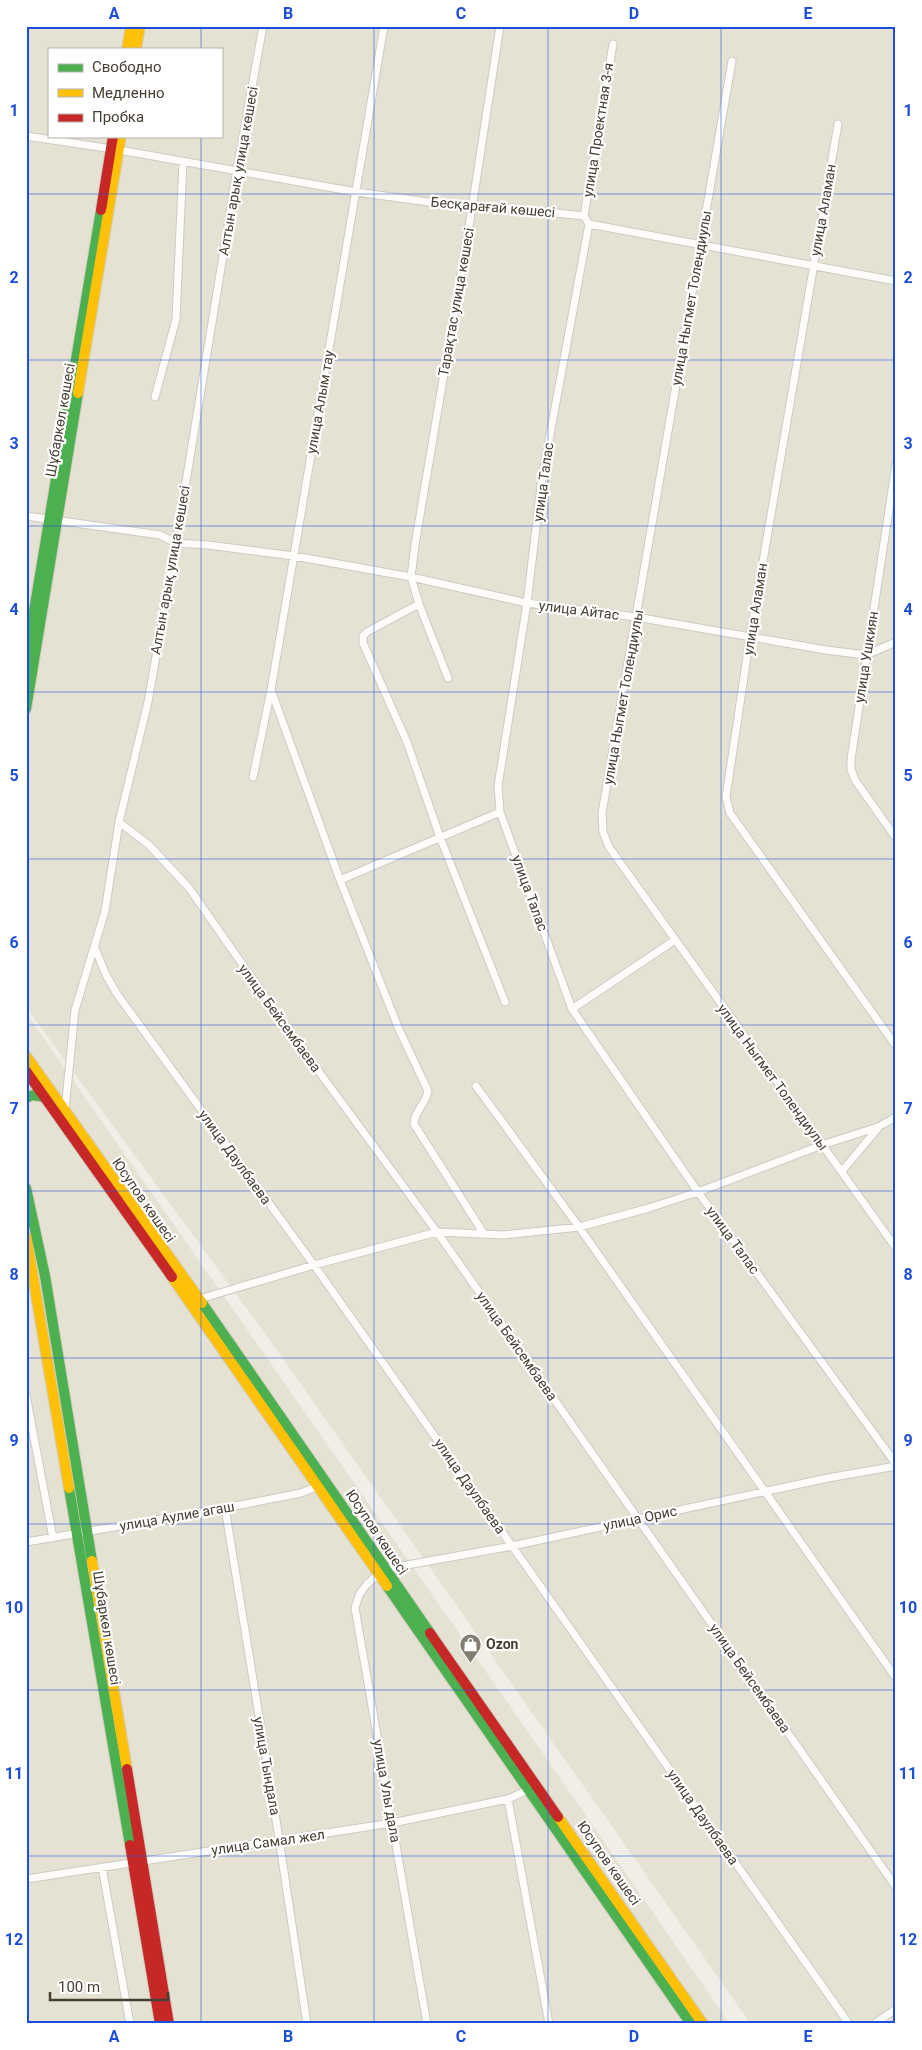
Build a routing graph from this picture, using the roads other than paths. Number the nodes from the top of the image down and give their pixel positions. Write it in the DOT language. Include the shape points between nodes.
graph roads {
  1 [pos="131,26"];
  2 [pos="140,26"];
  3 [pos="263,26"];
  4 [pos="384,26"];
  5 [pos="500,26"];
  6 [pos="613,44"];
  7 [pos="127,48"];
  8 [pos="136,48"];
  9 [pos="732,61"];
  10 [pos="838,124"];
  11 [pos="26,136"];
  12 [pos="113,138"];
  13 [pos="121,138"];
  14 [pos="115,149"];
  15 [pos="183,162"];
  16 [pos="237,170"];
  17 [pos="356,192"];
  18 [pos="472,208"];
  19 [pos="584,216"];
  20 [pos="588,224"];
  21 [pos="700,246"];
  22 [pos="813,267"];
  23 [pos="896,281"];
  24 [pos="155,397"];
  25 [pos="896,464"];
  26 [pos="26,516"];
  27 [pos="54,520"];
  28 [pos="176,544"];
  29 [pos="294,556"];
  30 [pos="411,577"];
  31 [pos="419,604"];
  32 [pos="527,604"];
  33 [pos="636,617"];
  34 [pos="750,637"];
  35 [pos="896,642"];
  36 [pos="866,655"];
  37 [pos="26,659"];
  38 [pos="448,678"];
  39 [pos="271,690"];
  40 [pos="26,709"];
  41 [pos="253,777"];
  42 [pos="500,812"];
  43 [pos="120,822"];
  44 [pos="440,837"];
  45 [pos="896,838"];
  46 [pos="340,880"];
  47 [pos="675,940"];
  48 [pos="94,948"];
  49 [pos="506,1002"];
  50 [pos="572,1009"];
  51 [pos="896,1046"];
  52 [pos="26,1056"];
  53 [pos="26,1071"];
  54 [pos="476,1086"];
  55 [pos="45,1097"];
  56 [pos="26,1098"];
  57 [pos="65,1110"];
  58 [pos="896,1116"];
  59 [pos="878,1127"];
  60 [pos="822,1145"];
  61 [pos="842,1171"];
  62 [pos="26,1188"];
  63 [pos="698,1192"];
  64 [pos="30,1223"];
  65 [pos="579,1227"];
  66 [pos="437,1232"];
  67 [pos="484,1234"];
  68 [pos="26,1236"];
  69 [pos="896,1248"];
  70 [pos="314,1265"];
  71 [pos="195,1301"];
  72 [pos="26,1395"];
  73 [pos="896,1465"];
  74 [pos="322,1484"];
  75 [pos="765,1492"];
  76 [pos="224,1508"];
  77 [pos="638,1518"];
  78 [pos="82,1533"];
  79 [pos="53,1538"];
  80 [pos="26,1542"];
  81 [pos="512,1546"];
  82 [pos="382,1571"];
  83 [pos="896,1678"];
  84 [pos="533,1787"];
  85 [pos="508,1799"];
  86 [pos="392,1823"];
  87 [pos="280,1842"];
  88 [pos="137,1862"];
  89 [pos="102,1867"];
  90 [pos="26,1879"];
  91 [pos="896,1887"];
  92 [pos="896,2009"];
  93 [pos="130,2024"];
  94 [pos="160,2024"];
  95 [pos="169,2024"];
  96 [pos="308,2024"];
  97 [pos="427,2024"];
  98 [pos="549,2024"];
  99 [pos="691,2024"];
  100 [pos="704,2024"];
  101 [pos="849,2024"];
  102 [pos="874,2024"];
  1 -- 7 [label="street"];
  2 -- 8 [label="street"];
  3 -- 16 [label="street, Алтын арық улица көшесі"];
  4 -- 17 [label="street, улица Алым тау"];
  5 -- 18 [label="street, Тарақтас улица көшесі"];
  6 -- 19 [label="street, улица Проектная 3-я"];
  9 -- 21 [label="street, улица Ныгмет Толендиулы"];
  10 -- 22 [label="street, улица Аламан"];
  11 -- 14 [label="street, Бесқарағай көшесі"];
  12 -- 14 [label="street, Шұбаркөл көшесі"];
  13 -- 14 [label="street, Шұбаркөл көшесі"];
  14 -- 15 [label="street, Бесқарағай көшесі"];
  14 -- 27 [label="street, Шұбаркөл көшесі"];
  15 -- 16 [label="street, Бесқарағай көшесі"];
  15 -- 24 [label="street" via="176,319"];
  16 -- 17 [label="street, Бесқарағай көшесі"];
  16 -- 28 [label="street, Алтын арық улица көшесі"];
  17 -- 18 [label="street, Бесқарағай көшесі"];
  17 -- 29 [label="street, улица Алым тау"];
  18 -- 19 [label="street, Бесқарағай көшесі" via="510,208"];
  18 -- 30 [label="street, Тарақтас улица көшесі"];
  19 -- 20 [label="street"];
  20 -- 21 [label="street"];
  20 -- 32 [label="street, улица Талас" via="542,478"];
  21 -- 22 [label="street"];
  21 -- 33 [label="street, улица Ныгмет Толендиулы"];
  22 -- 23 [label="street"];
  22 -- 34 [label="street, улица Аламан"];
  25 -- 36 [label="street, улица Ушкиян"];
  26 -- 27 [label="street"];
  27 -- 28 [label="street" via="160,535"];
  27 -- 37 [label="street, Шұбаркөл көшесі"];
  27 -- 40 [label="street, Шұбаркөл көшесі"];
  28 -- 29 [label="street, улица Айтас"];
  28 -- 43 [label="street, Алтын арық улица көшесі" via="148,702"];
  29 -- 30 [label="street, улица Айтас"];
  29 -- 39 [label="street, улица Алым тау"];
  30 -- 31 [label="street"];
  30 -- 32 [label="street, улица Айтас"];
  31 -- 38 [label="street"];
  31 -- 44 [label="street" via="367,632 363,643 407,742"];
  32 -- 33 [label="street, улица Айтас"];
  32 -- 42 [label="street, улица Талас" via="498,786"];
  33 -- 34 [label="street, улица Айтас"];
  33 -- 47 [label="street, улица Ныгмет Толендиулы" via="602,813 603,832 609,847"];
  34 -- 36 [label="street, улица Айтас"];
  34 -- 51 [label="street, улица Аламан" via="726,797 730,813"];
  35 -- 36 [label="street"];
  36 -- 45 [label="street, улица Ушкиян" via="851,769"];
  39 -- 41 [label="street, улица Алым тау"];
  39 -- 46 [label="street"];
  42 -- 44 [label="street"];
  42 -- 50 [label="street, улица Талас"];
  43 -- 48 [label="street, Алтын арық улица көшесі" via="105,911"];
  43 -- 66 [label="street, улица Бейсембаева" via="150,845 189,888 289,1032"];
  44 -- 46 [label="street"];
  44 -- 49 [label="street"];
  46 -- 67 [label="street" via="428,1092 414,1116 414,1124"];
  47 -- 50 [label="street"];
  47 -- 60 [label="street, улица Ныгмет Толендиулы"];
  48 -- 57 [label="street, Алтын арық улица көшесі" via="75,1010"];
  48 -- 70 [label="street, улица Даулбаева" via="117,994"];
  50 -- 63 [label="street, улица Талас"];
  52 -- 57 [label="street, Юсупов көшесі"];
  53 -- 55 [label="street, Юсупов көшесі"];
  54 -- 65 [label="street"];
  55 -- 56 [label="street"];
  55 -- 71 [label="street, Юсупов көшесі"];
  57 -- 71 [label="street, Юсупов көшесі"];
  58 -- 59 [label="street"];
  59 -- 60 [label="street"];
  59 -- 61 [label="street"];
  60 -- 61 [label="street, улица Ныгмет Толендиулы"];
  60 -- 63 [label="street"];
  61 -- 69 [label="street, улица Ныгмет Толендиулы"];
  62 -- 64 [label="street, Шұбаркөл көшесі"];
  63 -- 65 [label="street"];
  63 -- 73 [label="street, улица Талас"];
  64 -- 78 [label="street, Шұбаркөл көшесі" via="44,1276"];
  65 -- 67 [label="street"];
  65 -- 75 [label="street"];
  66 -- 67 [label="street"];
  66 -- 70 [label="street"];
  66 -- 77 [label="street, улица Бейсембаева"];
  68 -- 78 [label="street, Шұбаркөл көшесі"];
  70 -- 71 [label="street"];
  70 -- 81 [label="street, улица Даулбаева"];
  71 -- 74 [label="street, Юсупов көшесі"];
  72 -- 79 [label="street"];
  73 -- 75 [label="street, улица Орис"];
  74 -- 76 [label="street, улица Аулие агаш" via="301,1493"];
  74 -- 82 [label="street, Юсупов көшесі"];
  75 -- 77 [label="street, улица Орис"];
  75 -- 83 [label="street"];
  76 -- 78 [label="street, улица Аулие агаш"];
  76 -- 87 [label="street, улица Тындала"];
  77 -- 81 [label="street, улица Орис"];
  77 -- 91 [label="street, улица Бейсембаева"];
  78 -- 79 [label="street, улица Аулие агаш"];
  78 -- 88 [label="street, Шұбаркөл көшесі"];
  79 -- 80 [label="street, улица Аулие агаш"];
  81 -- 82 [label="street, улица Орис"];
  81 -- 101 [label="street, улица Даулбаева"];
  82 -- 84 [label="street, Юсупов көшесі"];
  82 -- 86 [label="street, улица Улы дала" via="359,1595 355,1608"];
  84 -- 85 [label="street, улица Самал жел"];
  84 -- 99 [label="street, Юсупов көшесі"];
  84 -- 100 [label="street, Юсупов көшесі"];
  85 -- 86 [label="street, улица Самал жел"];
  85 -- 98 [label="street"];
  86 -- 87 [label="street, улица Самал жел"];
  86 -- 97 [label="street, улица Улы дала"];
  87 -- 88 [label="street, улица Самал жел"];
  87 -- 96 [label="street, улица Тындала"];
  88 -- 89 [label="street, улица Самал жел"];
  88 -- 94 [label="street, Шұбаркөл көшесі"];
  88 -- 95 [label="street, Шұбаркөл көшесі"];
  89 -- 90 [label="street, улица Самал жел"];
  89 -- 93 [label="street"];
  92 -- 102 [label="street"];
}
